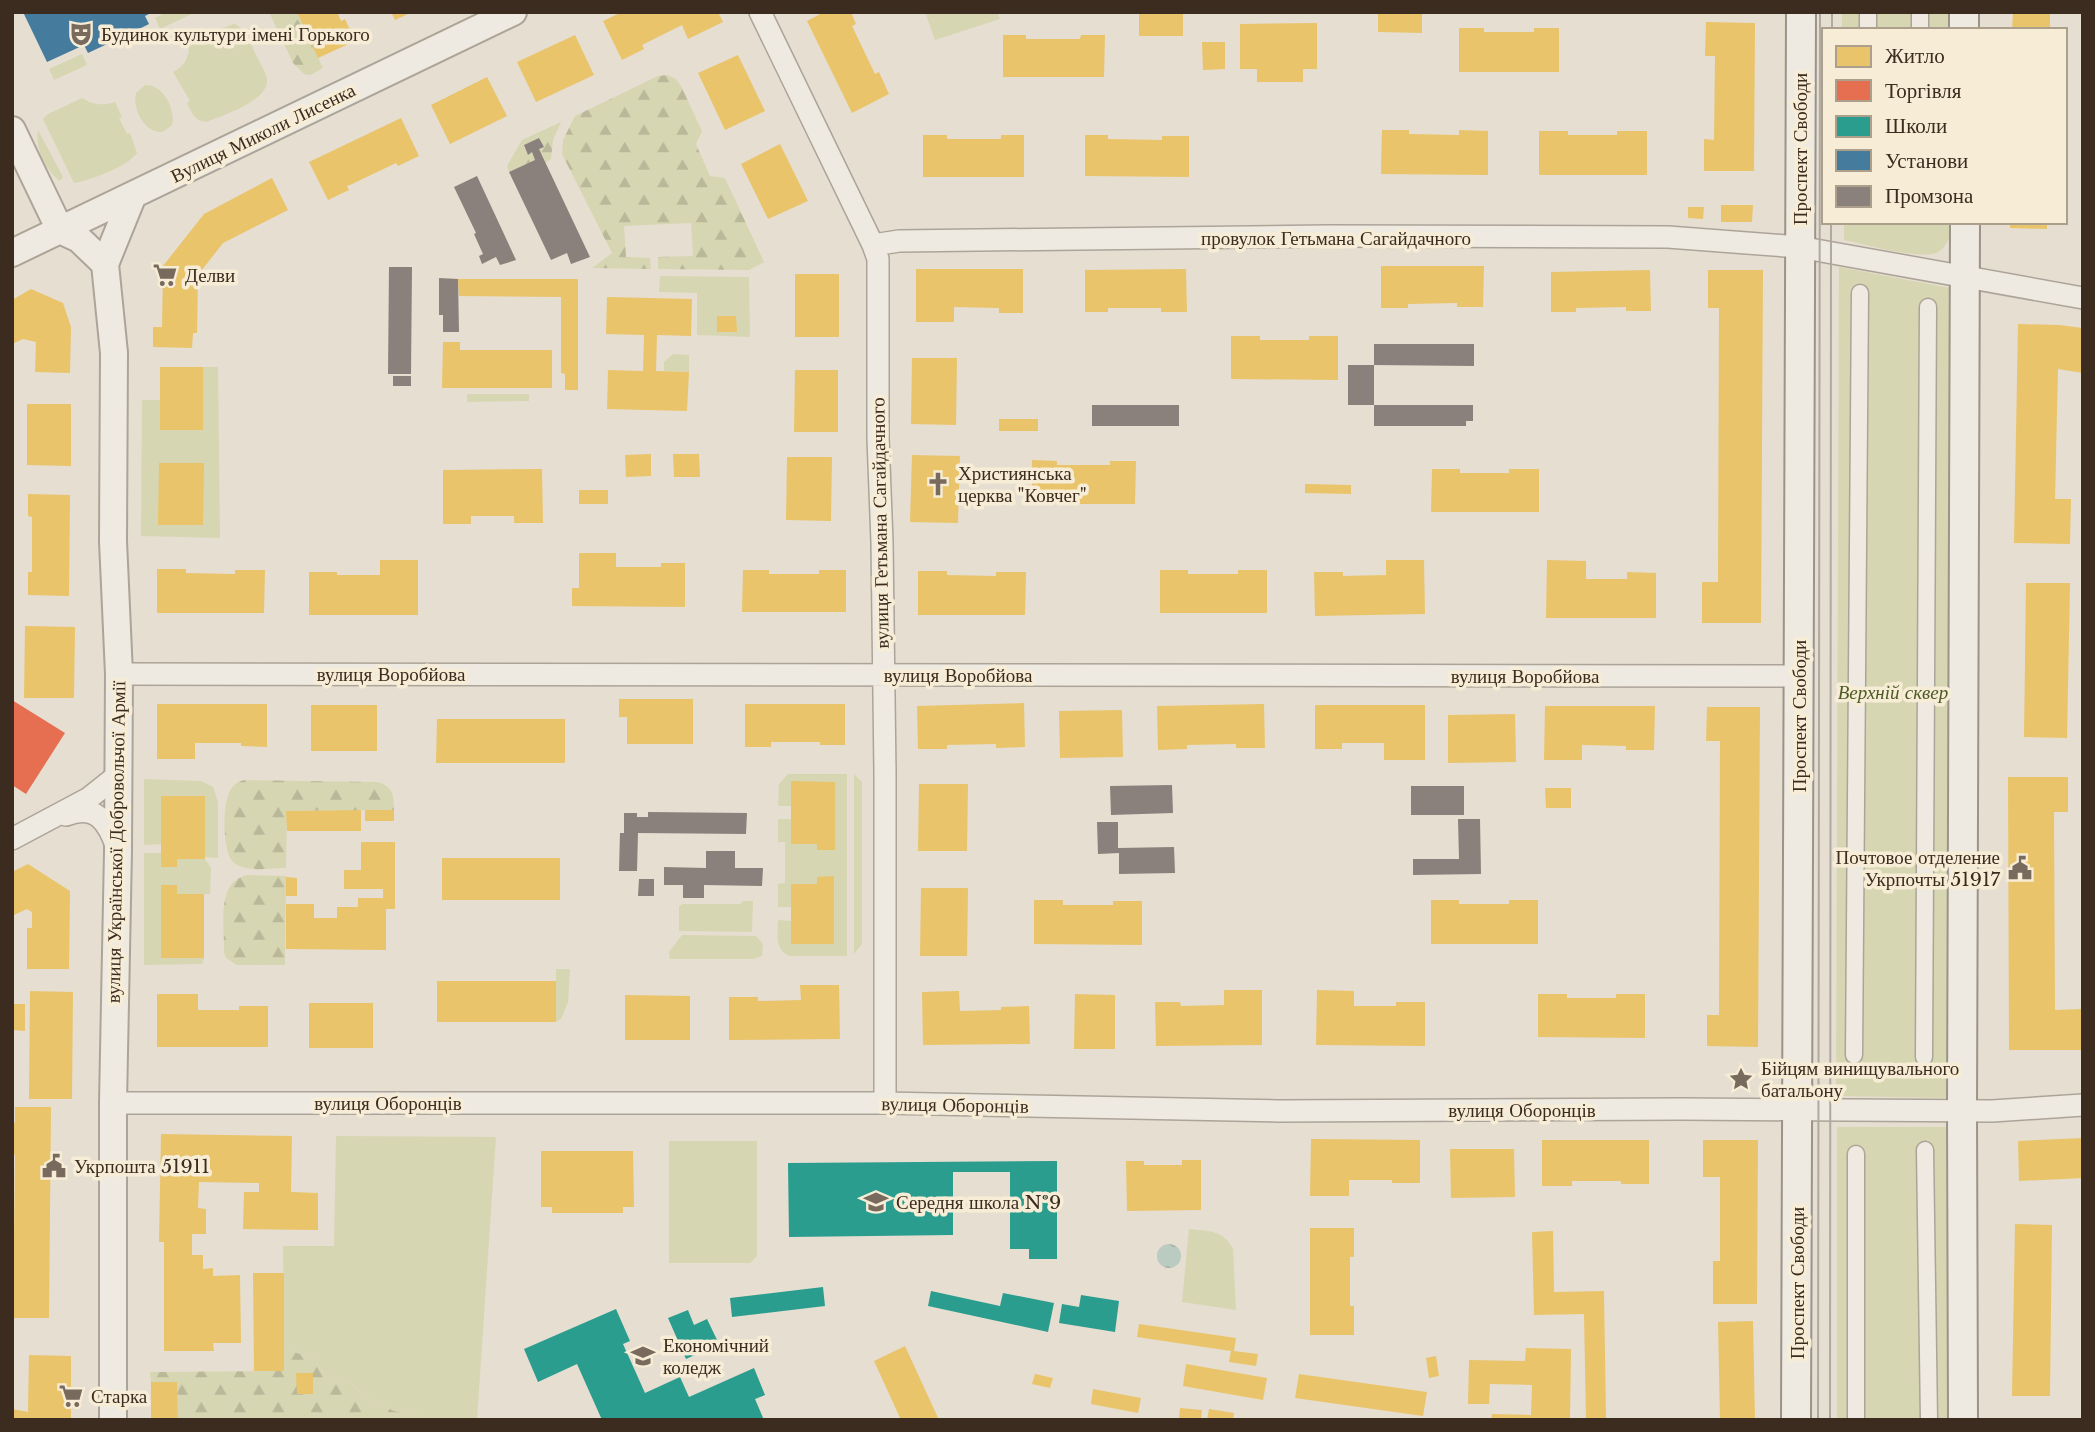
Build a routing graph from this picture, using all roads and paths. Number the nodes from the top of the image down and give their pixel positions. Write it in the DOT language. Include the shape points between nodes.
graph roads {
  1 [pos="513,12"];
  2 [pos="760,12"];
  3 [pos="1801,12"];
  4 [pos="12,130"];
  5 [pos="133,195"];
  6 [pos="1965,224"];
  7 [pos="60,230"];
  8 [pos="873,244"];
  9 [pos="1799,247"];
  10 [pos="12,253"];
  11 [pos="105,264"];
  12 [pos="1966,276"];
  13 [pos="1860,293"];
  14 [pos="2083,298"];
  15 [pos="1928,307"];
  16 [pos="119,674"];
  17 [pos="883,675"];
  18 [pos="1798,676"];
  19 [pos="118,775"];
  20 [pos="51,820"];
  21 [pos="12,839"];
  22 [pos="118,850"];
  23 [pos="1854,1055"];
  24 [pos="1924,1057"];
  25 [pos="113,1103"];
  26 [pos="885,1103"];
  27 [pos="2083,1105"];
  28 [pos="1798,1110"];
  29 [pos="1962,1111"];
  30 [pos="1925,1150"];
  31 [pos="1856,1154"];
  32 [pos="113,1420"];
  33 [pos="1796,1420"];
  34 [pos="1856,1420"];
  35 [pos="1928,1420"];
  36 [pos="1963,1420"];
  1 -- 5 [label="street, Вулиця Миколи Лисенка"];
  2 -- 8 [label="street, вулиця Гетьмана Сагайдачного"];
  3 -- 9 [label="main road, Проспект Свободи"];
  4 -- 7 [label="street"];
  5 -- 7 [label="street, Вулиця Миколи Лисенка"];
  5 -- 11 [label="street, вулиця Української Добровольчої Армії"];
  6 -- 12 [label="main road"];
  7 -- 10 [label="street, Вулиця Миколи Лисенка"];
  7 -- 11 [label="street" via="79,239"];
  8 -- 9 [label="street, провулок Гетьмана Сагайдачного" via="1327,236 1668,237"];
  8 -- 17 [label="street, вулиця Гетьмана Сагайдачного" via="879,278"];
  9 -- 12 [label="street, провулок Гетьмана Сагайдачного"];
  9 -- 18 [label="main road, Проспект Свободи"];
  11 -- 16 [label="street, вулиця Української Добровольчої Армії" via="114,353 113,541"];
  12 -- 14 [label="street, провулок Гетьмана Сагайдачного"];
  12 -- 29 [label="main road"];
  13 -- 23 [label="street"];
  15 -- 24 [label="street"];
  16 -- 17 [label="street, вулиця Воробйова"];
  16 -- 19 [label="street, вулиця Української Добровольчої Армії"];
  17 -- 18 [label="street, вулиця Воробйова"];
  17 -- 26 [label="street, вулиця Гетьмана Сагайдачного"];
  18 -- 28 [label="main road, Проспект Свободи"];
  19 -- 20 [label="street"];
  19 -- 22 [label="street, вулиця Української Добровольчої Армії"];
  20 -- 21 [label="street"];
  20 -- 22 [label="street" via="92,811 105,821"];
  22 -- 25 [label="street, вулиця Української Добровольчої Армії"];
  25 -- 26 [label="street, вулиця Оборонців"];
  25 -- 32 [label="street, вулиця Української Добровольчої Армії"];
  26 -- 28 [label="street, вулиця Оборонців" via="1279,1111"];
  27 -- 29 [label="street, вулиця Оборонців"];
  28 -- 29 [label="street, вулиця Оборонців"];
  28 -- 33 [label="main road, Проспект Свободи"];
  29 -- 36 [label="main road"];
  30 -- 35 [label="street"];
  31 -- 34 [label="street"];
}
